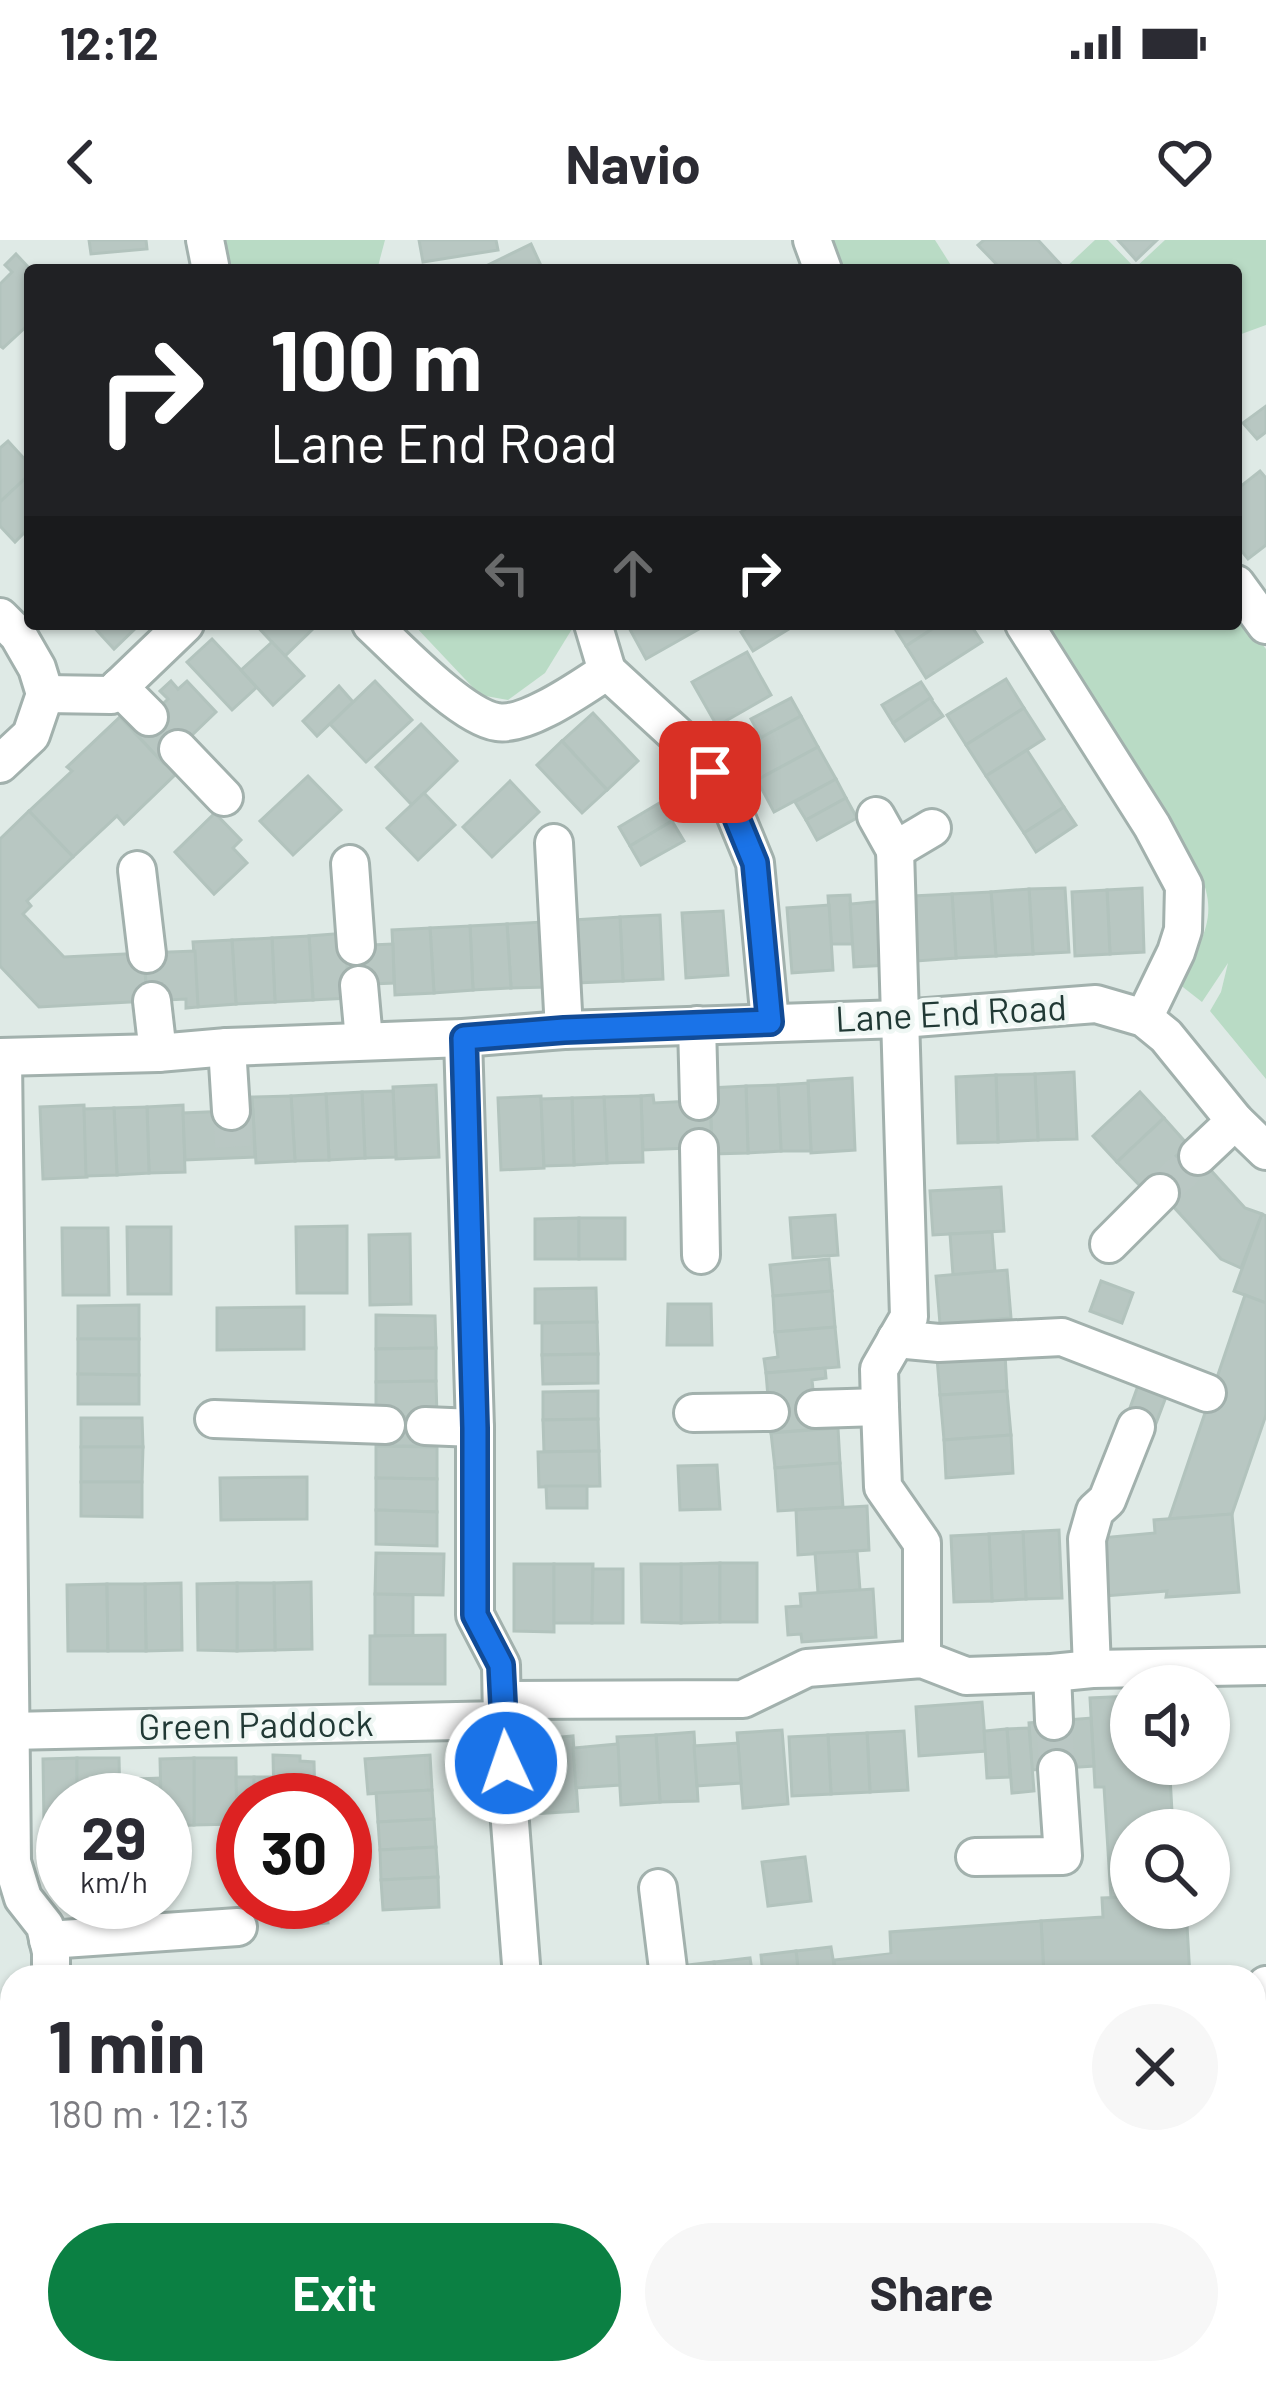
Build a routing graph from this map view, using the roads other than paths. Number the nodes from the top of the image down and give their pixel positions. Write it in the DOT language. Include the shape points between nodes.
graph roads {
  1 [pos="1242,592"];
  2 [pos="0,617"];
  3 [pos="1266,625"];
  4 [pos="179,630"];
  5 [pos="378,630"];
  6 [pos="594,630"];
  7 [pos="1028,630"];
  8 [pos="607,670"];
  9 [pos="119,687"];
  10 [pos="46,694"];
  11 [pos="148,718"];
  12 [pos="178,749"];
  13 [pos="0,764"];
  14 [pos="224,797"];
  15 [pos="876,816"];
  16 [pos="932,828"];
  17 [pos="554,843"];
  18 [pos="895,850"];
  19 [pos="350,864"];
  20 [pos="137,870"];
  21 [pos="356,946"];
  22 [pos="147,954"];
  23 [pos="359,985"];
  24 [pos="152,1001"];
  25 [pos="1144,1018"];
  26 [pos="901,1019"];
  27 [pos="770,1022"];
  28 [pos="697,1025"];
  29 [pos="564,1030"];
  30 [pos="464,1038"];
  31 [pos="364,1040"];
  32 [pos="227,1047"];
  33 [pos="158,1053"];
  34 [pos="2,1057"];
  35 [pos="699,1101"];
  36 [pos="231,1111"];
  37 [pos="1234,1121"];
  38 [pos="699,1148"];
  39 [pos="1266,1150"];
  40 [pos="1198,1156"];
  41 [pos="1160,1193"];
  42 [pos="1109,1244"];
  43 [pos="701,1255"];
  44 [pos="896,1339"];
  45 [pos="1207,1393"];
  46 [pos="880,1407"];
  47 [pos="815,1409"];
  48 [pos="770,1412"];
  49 [pos="692,1413"];
  50 [pos="214,1419"];
  51 [pos="386,1425"];
  52 [pos="424,1426"];
  53 [pos="1136,1427"];
  54 [pos="475,1428"];
  55 [pos="922,1659"];
  56 [pos="1266,1666"];
  57 [pos="1092,1669"];
  58 [pos="1052,1673"];
  59 [pos="502,1710"];
  60 [pos="1054,1721"];
  61 [pos="10,1731"];
  62 [pos="1058,1769"];
  63 [pos="975,1857"];
  64 [pos="658,1888"];
  65 [pos="216,1929"];
  66 [pos="48,1940"];
  67 [pos="50,1965"];
  68 [pos="521,1965"];
  69 [pos="668,1965"];
  1 -- 3 [label="street"];
  2 -- 10 [label="street" via="18,635"];
  4 -- 9 [label="street"];
  5 -- 8 [label="street" via="472,713 500,723 567,697"];
  6 -- 8 [label="street"];
  7 -- 25 [label="street" via="1184,886 1183,930"];
  8 -- 27 [label="street" via="693,750 727,795 755,863"];
  9 -- 10 [label="street" via="110,695"];
  9 -- 11 [label="street"];
  10 -- 13 [label="street" via="31,735"];
  12 -- 14 [label="street"];
  15 -- 18 [label="street"];
  16 -- 18 [label="street"];
  17 -- 29 [label="street"];
  18 -- 26 [label="street"];
  19 -- 21 [label="street"];
  20 -- 22 [label="street"];
  23 -- 31 [label="street"];
  24 -- 33 [label="street"];
  25 -- 26 [label="street, Lane End Road" via="1096,1004"];
  25 -- 37 [label="street"];
  26 -- 27 [label="street, Lane End Road"];
  26 -- 44 [label="street" via="909,1317"];
  27 -- 28 [label="street, Lane End Road"];
  28 -- 29 [label="street, Lane End Road"];
  28 -- 35 [label="street"];
  29 -- 30 [label="street, Lane End Road"];
  30 -- 31 [label="street, Lane End Road"];
  30 -- 54 [label="street"];
  31 -- 32 [label="street, Lane End Road"];
  32 -- 33 [label="street, Lane End Road"];
  32 -- 36 [label="street"];
  33 -- 34 [label="street, Lane End Road"];
  34 -- 61 [label="street"];
  37 -- 39 [label="street"];
  37 -- 40 [label="street"];
  38 -- 43 [label="street"];
  41 -- 42 [label="street"];
  44 -- 45 [label="street" via="1062,1336"];
  44 -- 46 [label="street" via="879,1369"];
  46 -- 47 [label="street"];
  46 -- 55 [label="street" via="883,1487 922,1543"];
  48 -- 49 [label="street"];
  50 -- 51 [label="street"];
  52 -- 54 [label="street"];
  53 -- 57 [label="street" via="1087,1539"];
  54 -- 59 [label="street" via="475,1615 501,1665"];
  55 -- 58 [label="street" via="966,1676"];
  55 -- 59 [label="street, Green Paddock" via="807,1668 743,1699"];
  56 -- 57 [label="street"];
  57 -- 58 [label="street"];
  58 -- 60 [label="street"];
  59 -- 61 [label="street, Green Paddock"];
  59 -- 68 [label="street"];
  61 -- 66 [label="street" via="12,1862"];
  62 -- 63 [label="street" via="1063,1856"];
  64 -- 69 [label="street"];
  65 -- 66 [label="street"];
  66 -- 67 [label="street"];
}
